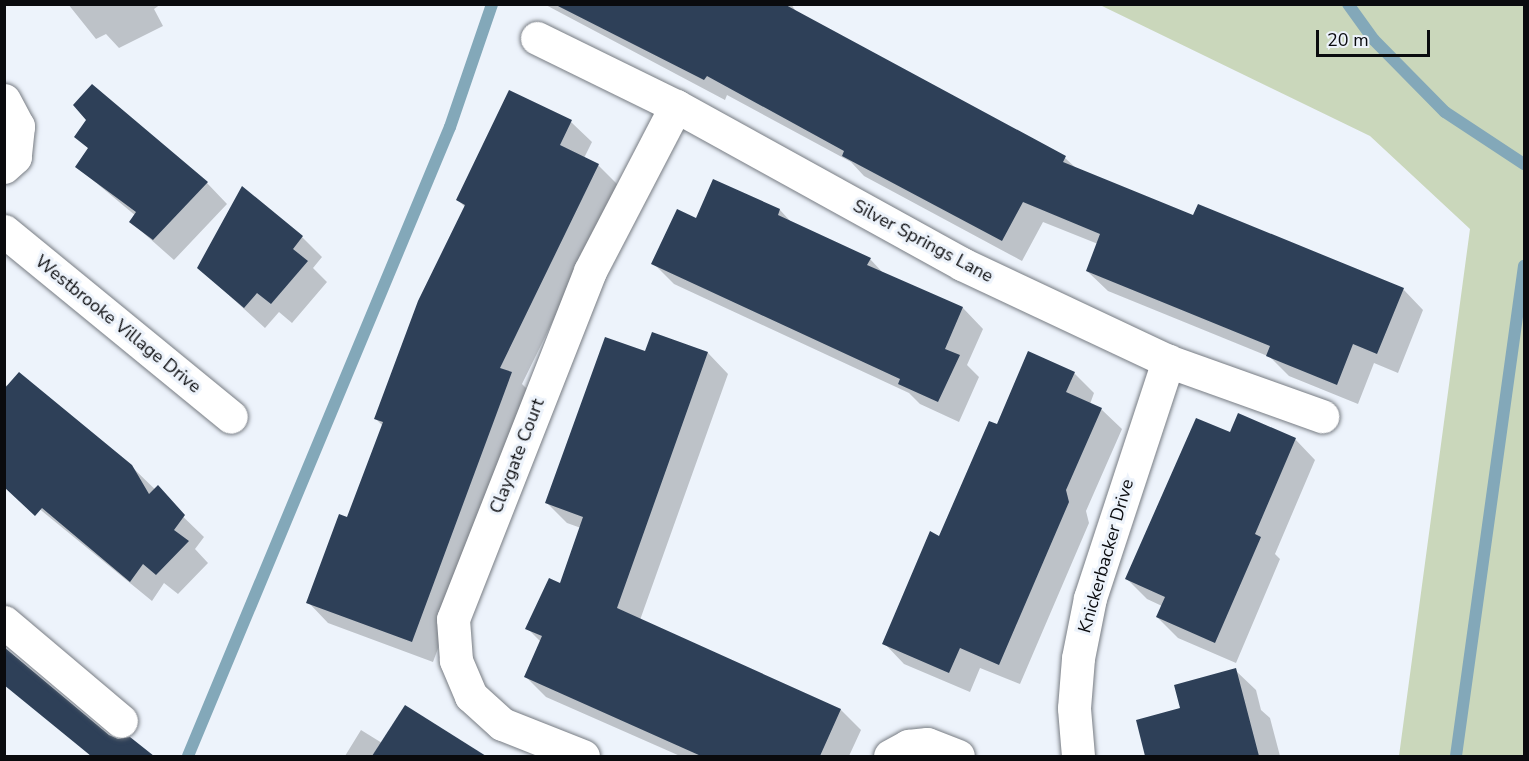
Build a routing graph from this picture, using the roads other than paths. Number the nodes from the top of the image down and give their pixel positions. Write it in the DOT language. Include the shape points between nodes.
graph roads {
  1 [pos="537,38"];
  2 [pos="4,100"];
  3 [pos="676,106"];
  4 [pos="4,167"];
  5 [pos="4,231"];
  6 [pos="1168,361"];
  7 [pos="1322,416"];
  8 [pos="231,417"];
  9 [pos="4,622"];
  10 [pos="121,721"];
  11 [pos="583,756"];
  12 [pos="890,756"];
  13 [pos="958,756"];
  14 [pos="1078,756"];
  1 -- 3 [label="street, Silver Springs Lane"];
  2 -- 4 [label="street" via="18,126 15,157"];
  3 -- 6 [label="street, Silver Springs Lane" via="962,264"];
  3 -- 11 [label="street, Claygate Court" via="590,271 453,619 456,660 471,696 502,724"];
  5 -- 8 [label="street, Westbrooke Village Drive"];
  6 -- 7 [label="street, Silver Springs Lane"];
  6 -- 14 [label="street, Knickerbacker Drive" via="1090,598 1078,658 1074,708"];
  9 -- 10 [label="street"];
  12 -- 13 [label="street" via="908,746 927,744"];
}
